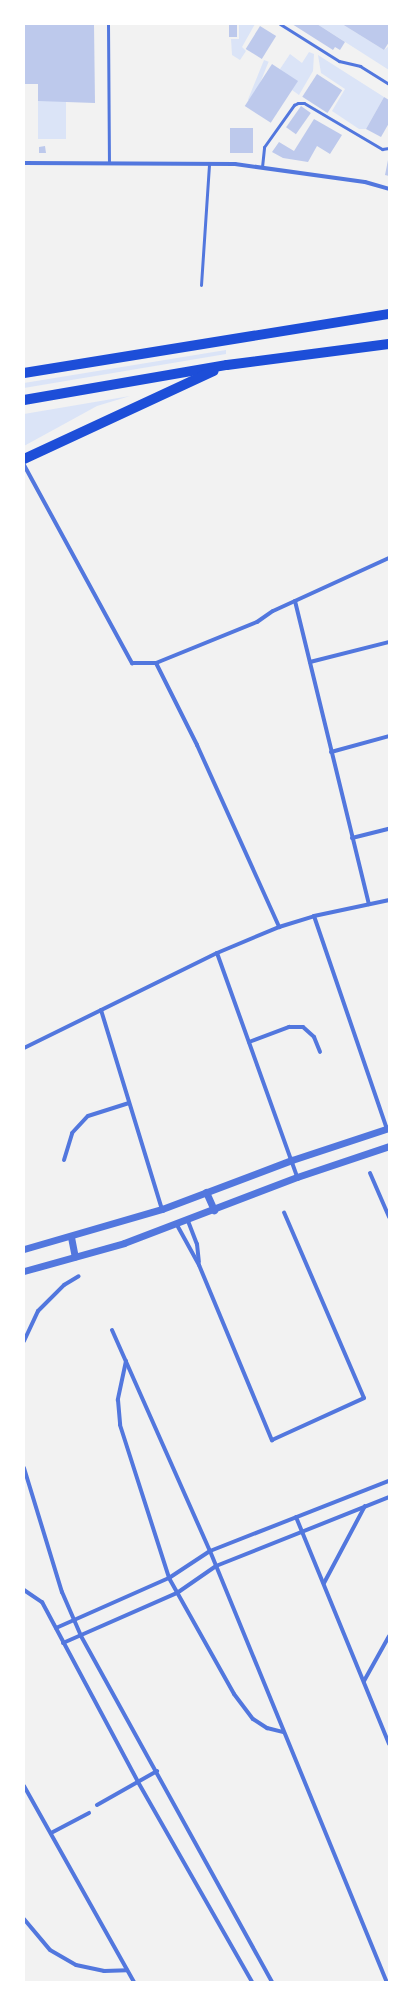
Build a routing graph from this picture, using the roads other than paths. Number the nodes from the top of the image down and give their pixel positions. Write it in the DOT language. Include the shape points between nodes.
graph roads {
  1 [pos="108,24"];
  2 [pos="280,24"];
  3 [pos="389,84"];
  4 [pos="389,148"];
  5 [pos="24,163"];
  6 [pos="109,163"];
  7 [pos="209,163"];
  8 [pos="262,167"];
  9 [pos="389,189"];
  10 [pos="201,285"];
  11 [pos="389,314"];
  12 [pos="389,344"];
  13 [pos="227,365"];
  14 [pos="24,374"];
  15 [pos="24,400"];
  16 [pos="24,459"];
  17 [pos="24,465"];
  18 [pos="389,558"];
  19 [pos="295,601"];
  20 [pos="389,642"];
  21 [pos="310,662"];
  22 [pos="156,663"];
  23 [pos="389,736"];
  24 [pos="331,752"];
  25 [pos="389,829"];
  26 [pos="352,838"];
  27 [pos="389,900"];
  28 [pos="369,904"];
  29 [pos="314,916"];
  30 [pos="279,926"];
  31 [pos="217,953"];
  32 [pos="101,1010"];
  33 [pos="249,1042"];
  34 [pos="24,1048"];
  35 [pos="320,1052"];
  36 [pos="129,1103"];
  37 [pos="388,1128"];
  38 [pos="389,1146"];
  39 [pos="64,1160"];
  40 [pos="292,1160"];
  41 [pos="370,1173"];
  42 [pos="298,1177"];
  43 [pos="206,1192"];
  44 [pos="387,1206"];
  45 [pos="162,1209"];
  46 [pos="214,1210"];
  47 [pos="284,1212"];
  48 [pos="389,1217"];
  49 [pos="188,1221"];
  50 [pos="177,1225"];
  51 [pos="71,1237"];
  52 [pos="24,1249"];
  53 [pos="75,1256"];
  54 [pos="200,1265"];
  55 [pos="24,1271"];
  56 [pos="79,1276"];
  57 [pos="112,1330"];
  58 [pos="24,1340"];
  59 [pos="126,1361"];
  60 [pos="24,1468"];
  61 [pos="389,1481"];
  62 [pos="389,1496"];
  63 [pos="365,1506"];
  64 [pos="296,1517"];
  65 [pos="302,1532"];
  66 [pos="210,1551"];
  67 [pos="216,1566"];
  68 [pos="169,1578"];
  69 [pos="324,1583"];
  70 [pos="24,1590"];
  71 [pos="177,1593"];
  72 [pos="74,1620"];
  73 [pos="56,1628"];
  74 [pos="81,1636"];
  75 [pos="389,1636"];
  76 [pos="63,1643"];
  77 [pos="364,1681"];
  78 [pos="283,1732"];
  79 [pos="389,1744"];
  80 [pos="157,1771"];
  81 [pos="138,1782"];
  82 [pos="24,1786"];
  83 [pos="97,1805"];
  84 [pos="89,1813"];
  85 [pos="51,1833"];
  86 [pos="24,1918"];
  87 [pos="127,1970"];
  88 [pos="134,1982"];
  89 [pos="252,1982"];
  90 [pos="272,1982"];
  91 [pos="387,1982"];
  1 -- 6 [label="lane"];
  2 -- 3 [label="lane" via="339,61 360,66"];
  4 -- 8 [label="lane" via="382,149 304,103 298,103 264,147"];
  5 -- 6 [label="street"];
  6 -- 7 [label="street"];
  7 -- 8 [label="street"];
  7 -- 10 [label="lane"];
  8 -- 9 [label="street"];
  11 -- 14 [label="main road"];
  12 -- 13 [label="main road"];
  13 -- 15 [label="main road"];
  13 -- 16 [label="main road"];
  17 -- 22 [label="street" via="132,663"];
  18 -- 19 [label="street"];
  19 -- 21 [label="street"];
  19 -- 22 [label="street" via="257,622"];
  20 -- 21 [label="street"];
  21 -- 24 [label="street"];
  22 -- 30 [label="street" via="197,745"];
  23 -- 24 [label="street"];
  24 -- 26 [label="street"];
  25 -- 26 [label="street"];
  26 -- 28 [label="street"];
  27 -- 28 [label="street"];
  28 -- 29 [label="street"];
  29 -- 30 [label="street"];
  29 -- 37 [label="street"];
  30 -- 31 [label="street"];
  31 -- 32 [label="street"];
  31 -- 33 [label="street"];
  32 -- 34 [label="street"];
  32 -- 36 [label="street"];
  33 -- 35 [label="street" via="289,1027 303,1027 314,1037"];
  33 -- 40 [label="street"];
  36 -- 39 [label="street" via="88,1116 72,1133"];
  36 -- 45 [label="street"];
  37 -- 40 [label="street"];
  38 -- 42 [label="street"];
  40 -- 42 [label="street"];
  40 -- 43 [label="street"];
  41 -- 44 [label="street"];
  42 -- 46 [label="street"];
  43 -- 45 [label="street"];
  43 -- 46 [label="street"];
  44 -- 48 [label="street"];
  45 -- 51 [label="street"];
  46 -- 49 [label="street"];
  47 -- 54 [label="street" via="364,1398 272,1440"];
  49 -- 50 [label="street"];
  49 -- 54 [label="street" via="197,1244"];
  50 -- 53 [label="street"];
  50 -- 54 [label="street"];
  51 -- 52 [label="street"];
  51 -- 53 [label="street"];
  53 -- 55 [label="street"];
  56 -- 58 [label="street" via="64,1285 42,1306"];
  57 -- 59 [label="street"];
  59 -- 66 [label="street"];
  59 -- 68 [label="street" via="118,1400 120,1425"];
  60 -- 72 [label="street" via="62,1592"];
  61 -- 64 [label="street"];
  62 -- 63 [label="street"];
  63 -- 65 [label="street"];
  63 -- 69 [label="street"];
  64 -- 65 [label="street"];
  64 -- 66 [label="street"];
  65 -- 67 [label="street"];
  65 -- 69 [label="street"];
  66 -- 67 [label="street"];
  66 -- 68 [label="street"];
  67 -- 71 [label="street"];
  67 -- 78 [label="street"];
  68 -- 71 [label="street"];
  68 -- 72 [label="street"];
  69 -- 77 [label="street"];
  70 -- 73 [label="street" via="42,1602"];
  71 -- 74 [label="street"];
  71 -- 78 [label="street" via="234,1694 253,1719 267,1728"];
  72 -- 73 [label="street"];
  72 -- 74 [label="street"];
  73 -- 76 [label="street"];
  74 -- 76 [label="street"];
  74 -- 80 [label="street"];
  75 -- 77 [label="street"];
  76 -- 81 [label="street"];
  77 -- 79 [label="street"];
  78 -- 91 [label="street"];
  80 -- 81 [label="street"];
  80 -- 90 [label="street"];
  81 -- 83 [label="street"];
  81 -- 89 [label="street"];
  82 -- 85 [label="street"];
  84 -- 85 [label="street"];
  85 -- 87 [label="street"];
  86 -- 87 [label="street" via="50,1950 76,1965 104,1971"];
  87 -- 88 [label="street"];
}
